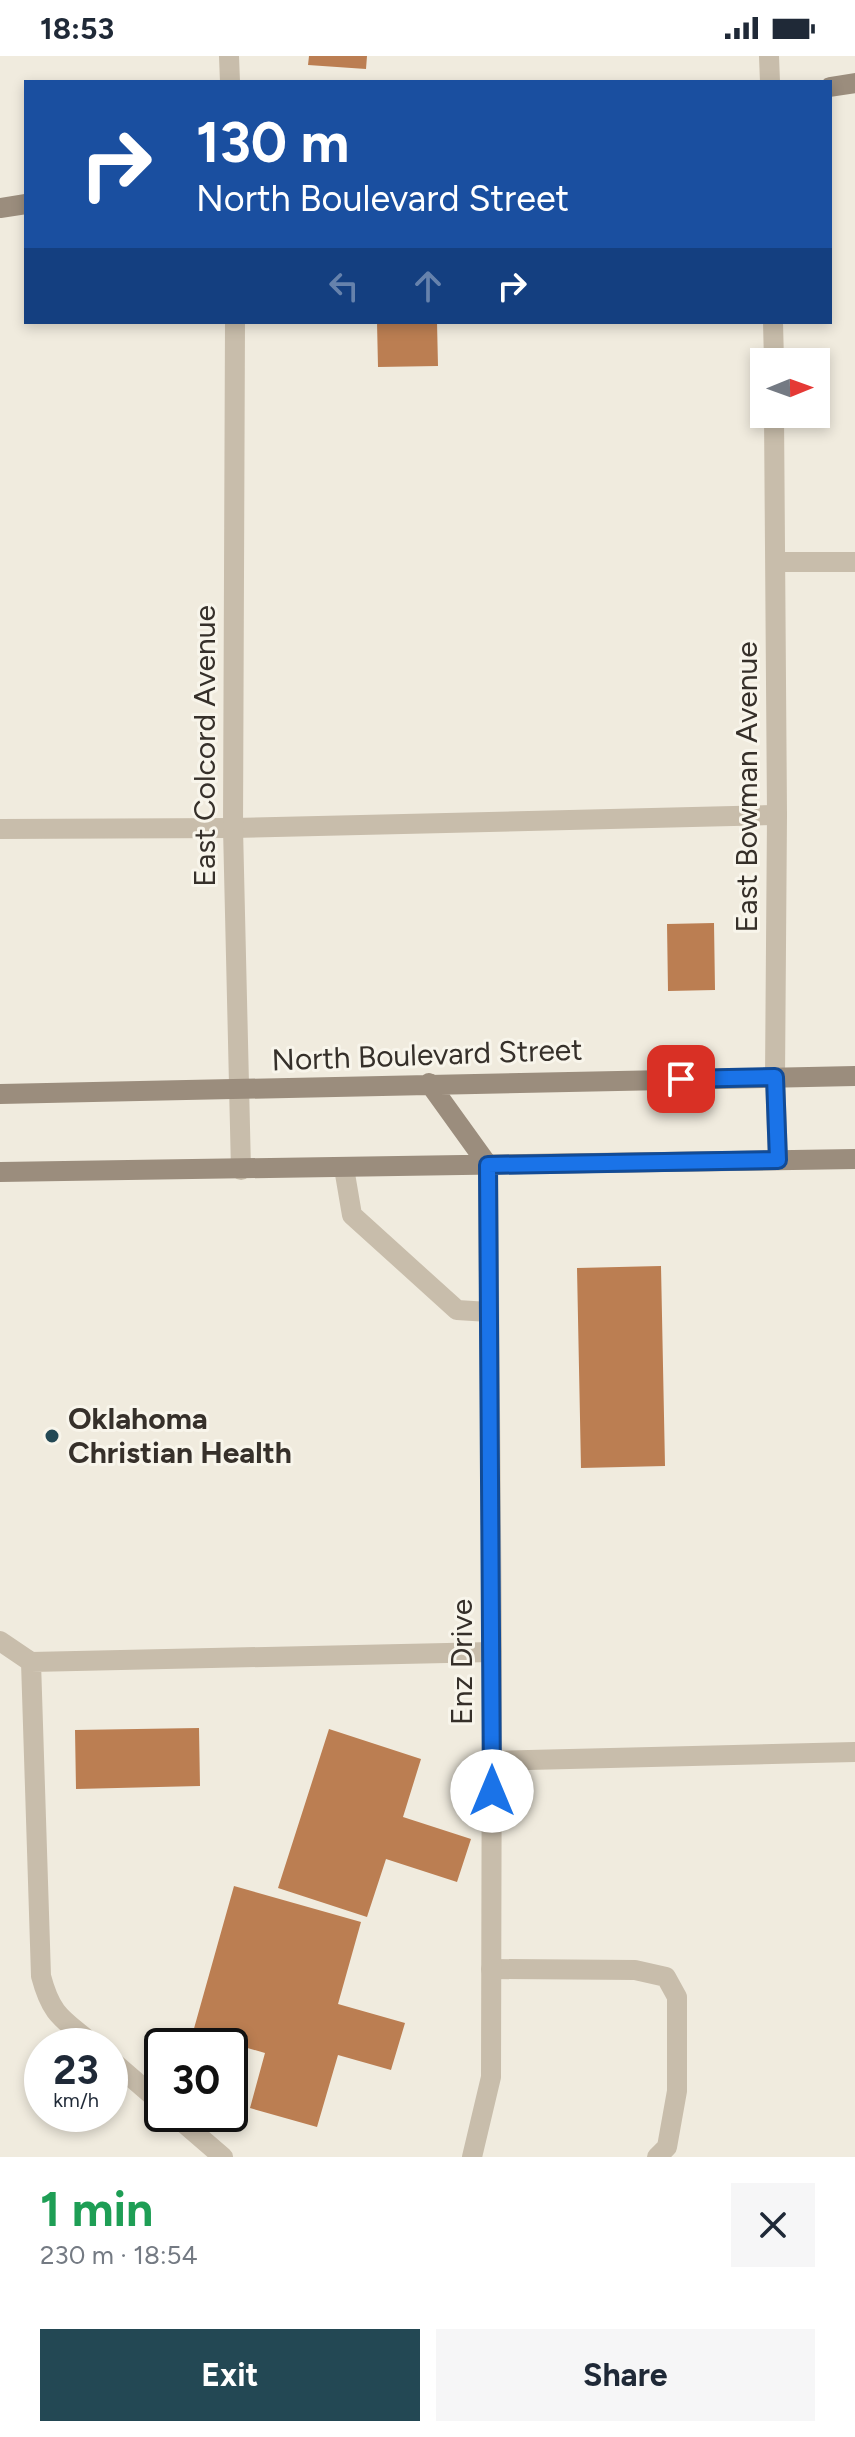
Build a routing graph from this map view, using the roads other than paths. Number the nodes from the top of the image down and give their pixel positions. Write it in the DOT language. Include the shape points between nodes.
graph roads {
  1 [pos="229,56"];
  2 [pos="769,56"];
  3 [pos="230,80"];
  4 [pos="770,80"];
  5 [pos="855,83"];
  6 [pos="832,87"];
  7 [pos="24,204"];
  8 [pos="0,208"];
  9 [pos="235,324"];
  10 [pos="773,324"];
  11 [pos="774,348"];
  12 [pos="774,428"];
  13 [pos="776,562"];
  14 [pos="855,562"];
  15 [pos="777,815"];
  16 [pos="233,828"];
  17 [pos="0,829"];
  18 [pos="855,1076"];
  19 [pos="775,1077"];
  20 [pos="429,1083"];
  21 [pos="239,1090"];
  22 [pos="0,1094"];
  23 [pos="855,1159"];
  24 [pos="778,1160"];
  25 [pos="488,1165"];
  26 [pos="344,1168"];
  27 [pos="241,1170"];
  28 [pos="2,1174"];
  29 [pos="489,1312"];
  30 [pos="0,1641"];
  31 [pos="492,1652"];
  32 [pos="31,1662"];
  33 [pos="855,1752"];
  34 [pos="492,1761"];
  35 [pos="491,1969"];
  36 [pos="72,2028"];
  37 [pos="128,2075"];
  38 [pos="144,2088"];
  39 [pos="194,2132"];
  40 [pos="223,2157"];
  41 [pos="472,2157"];
  42 [pos="657,2157"];
  1 -- 3 [label="street"];
  2 -- 4 [label="street"];
  5 -- 6 [label="main road"];
  7 -- 8 [label="main road"];
  9 -- 16 [label="street, East Colcord Avenue"];
  10 -- 11 [label="street"];
  12 -- 13 [label="street, East Bowman Avenue"];
  13 -- 14 [label="street"];
  13 -- 15 [label="street, East Bowman Avenue"];
  15 -- 16 [label="street"];
  15 -- 19 [label="street, East Bowman Avenue"];
  16 -- 17 [label="street"];
  16 -- 21 [label="street, East Colcord Avenue"];
  18 -- 19 [label="main road, North Boulevard Street"];
  19 -- 20 [label="main road, North Boulevard Street"];
  19 -- 24 [label="street, East Bowman Avenue"];
  20 -- 21 [label="main road, North Boulevard Street"];
  20 -- 25 [label="main road"];
  21 -- 22 [label="main road, North Boulevard Street"];
  21 -- 27 [label="street, East Colcord Avenue"];
  23 -- 24 [label="main road"];
  24 -- 25 [label="main road"];
  25 -- 26 [label="main road"];
  25 -- 29 [label="street, Enz Drive"];
  26 -- 27 [label="main road"];
  26 -- 29 [label="street" via="352,1215 457,1310"];
  27 -- 28 [label="main road"];
  29 -- 31 [label="street, Enz Drive"];
  30 -- 32 [label="street"];
  31 -- 32 [label="street"];
  31 -- 34 [label="street, Enz Drive"];
  32 -- 36 [label="street" via="41,1976 57,2016"];
  33 -- 34 [label="street"];
  34 -- 35 [label="street, Enz Drive"];
  35 -- 41 [label="street, Enz Drive" via="491,2077"];
  35 -- 42 [label="street" via="635,1970 666,1977 677,1997 677,2091 667,2147"];
  37 -- 38 [label="street"];
  39 -- 40 [label="street"];
}
